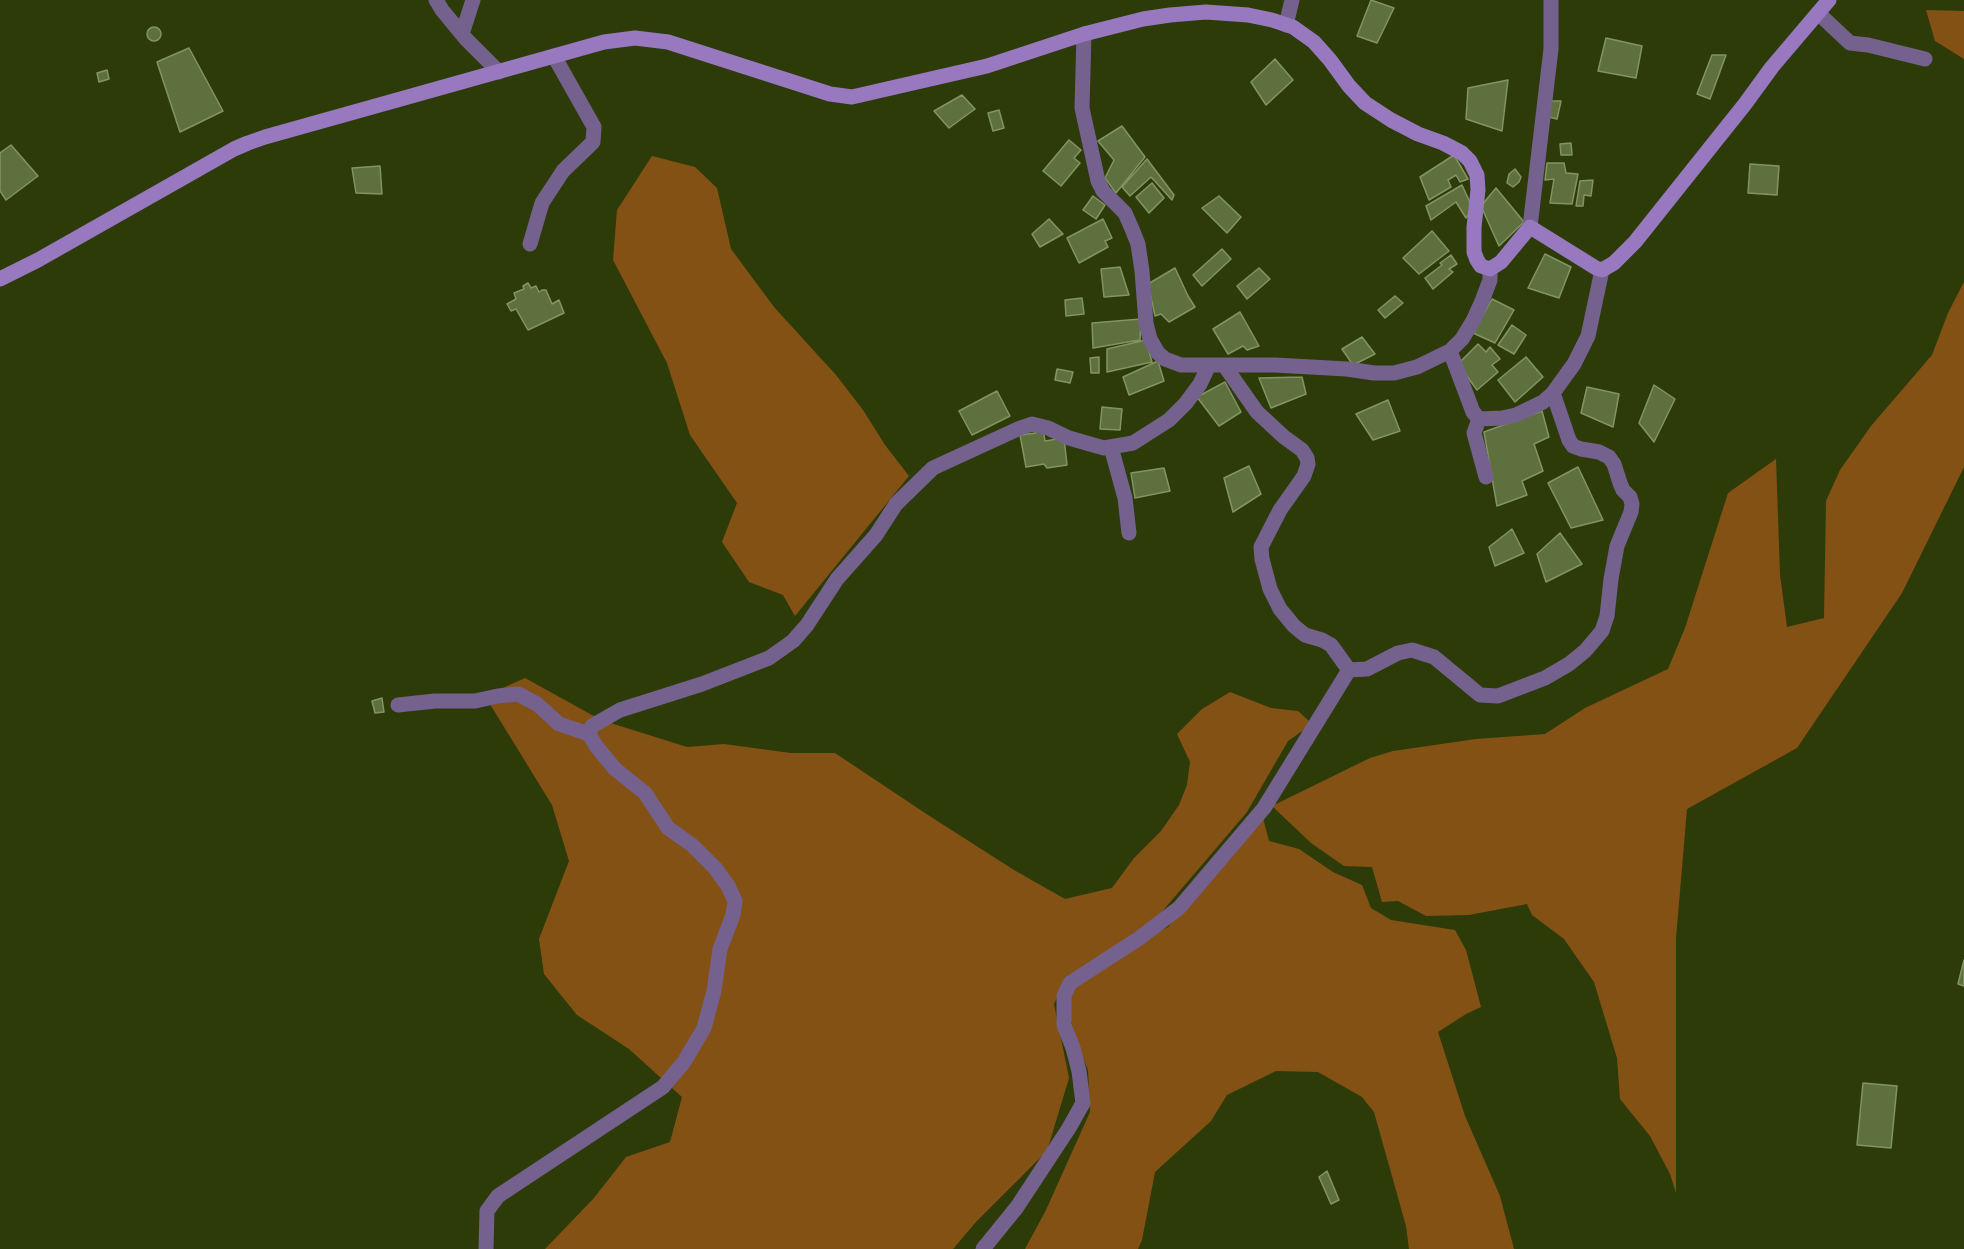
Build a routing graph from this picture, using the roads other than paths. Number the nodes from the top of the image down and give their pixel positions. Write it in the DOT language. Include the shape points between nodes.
graph roads {
  1 [pos="436,0"];
  2 [pos="473,0"];
  3 [pos="1551,0"];
  4 [pos="1830,0"];
  5 [pos="1291,9"];
  6 [pos="1818,13"];
  7 [pos="462,34"];
  8 [pos="1084,34"];
  9 [pos="554,56"];
  10 [pos="1925,59"];
  11 [pos="499,72"];
  12 [pos="1530,227"];
  13 [pos="530,244"];
  14 [pos="1490,269"];
  15 [pos="1602,270"];
  16 [pos="0,279"];
  17 [pos="1450,351"];
  18 [pos="1216,365"];
  19 [pos="1553,393"];
  20 [pos="1479,419"];
  21 [pos="1111,447"];
  22 [pos="1486,477"];
  23 [pos="1129,533"];
  24 [pos="1349,670"];
  25 [pos="398,705"];
  26 [pos="589,734"];
  27 [pos="486,1249"];
  28 [pos="983,1249"];
  1 -- 7 [label="street"];
  2 -- 7 [label="street"];
  3 -- 12 [label="street" via="1550,61"];
  4 -- 6 [label="street"];
  5 -- 8 [label="street" via="1248,15 1170,15"];
  5 -- 14 [label="street" via="1293,27 1314,42 1365,103 1418,134 1462,153 1470,161 1478,190 1474,252 1482,266"];
  6 -- 10 [label="street" via="1850,43"];
  6 -- 15 [label="street" via="1635,242"];
  7 -- 11 [label="street"];
  8 -- 9 [label="street" via="987,66 852,97 830,94 650,39 621,39"];
  8 -- 18 [label="street" via="1081,89 1087,132 1102,191 1125,213 1138,244 1150,339 1165,359 1181,365"];
  9 -- 11 [label="street"];
  9 -- 13 [label="street" via="594,127 593,142 563,171 542,203"];
  11 -- 16 [label="street" via="234,149"];
  12 -- 14 [label="street" via="1508,255"];
  12 -- 15 [label="street"];
  14 -- 17 [label="street" via="1490,280 1473,321"];
  15 -- 19 [label="street" via="1588,336"];
  17 -- 18 [label="street" via="1394,373"];
  17 -- 20 [label="street"];
  18 -- 21 [label="street" via="1169,420 1133,443"];
  18 -- 24 [label="street" via="1257,412 1307,458 1304,476 1261,547 1262,559 1280,609 1305,635 1331,645"];
  19 -- 20 [label="street" via="1516,415"];
  19 -- 24 [label="street" via="1573,446 1609,457 1632,504 1617,546 1608,616 1596,640 1545,678 1498,696 1480,695 1424,652 1398,653 1367,669"];
  20 -- 22 [label="street" via="1474,433"];
  21 -- 23 [label="street" via="1125,498"];
  21 -- 26 [label="street" via="1088,444 1032,424 933,468 896,504 793,641 758,662 620,711 592,726"];
  24 -- 28 [label="street" via="1264,808 1179,908 1070,983 1064,996 1064,1025 1079,1071 1083,1103 1017,1207"];
  25 -- 26 [label="street" via="475,701 518,693 560,724"];
  26 -- 27 [label="street" via="615,769 645,792 668,828 715,868 735,901 733,915 720,949 704,1028 684,1062 663,1087 498,1196 487,1211"];
}
